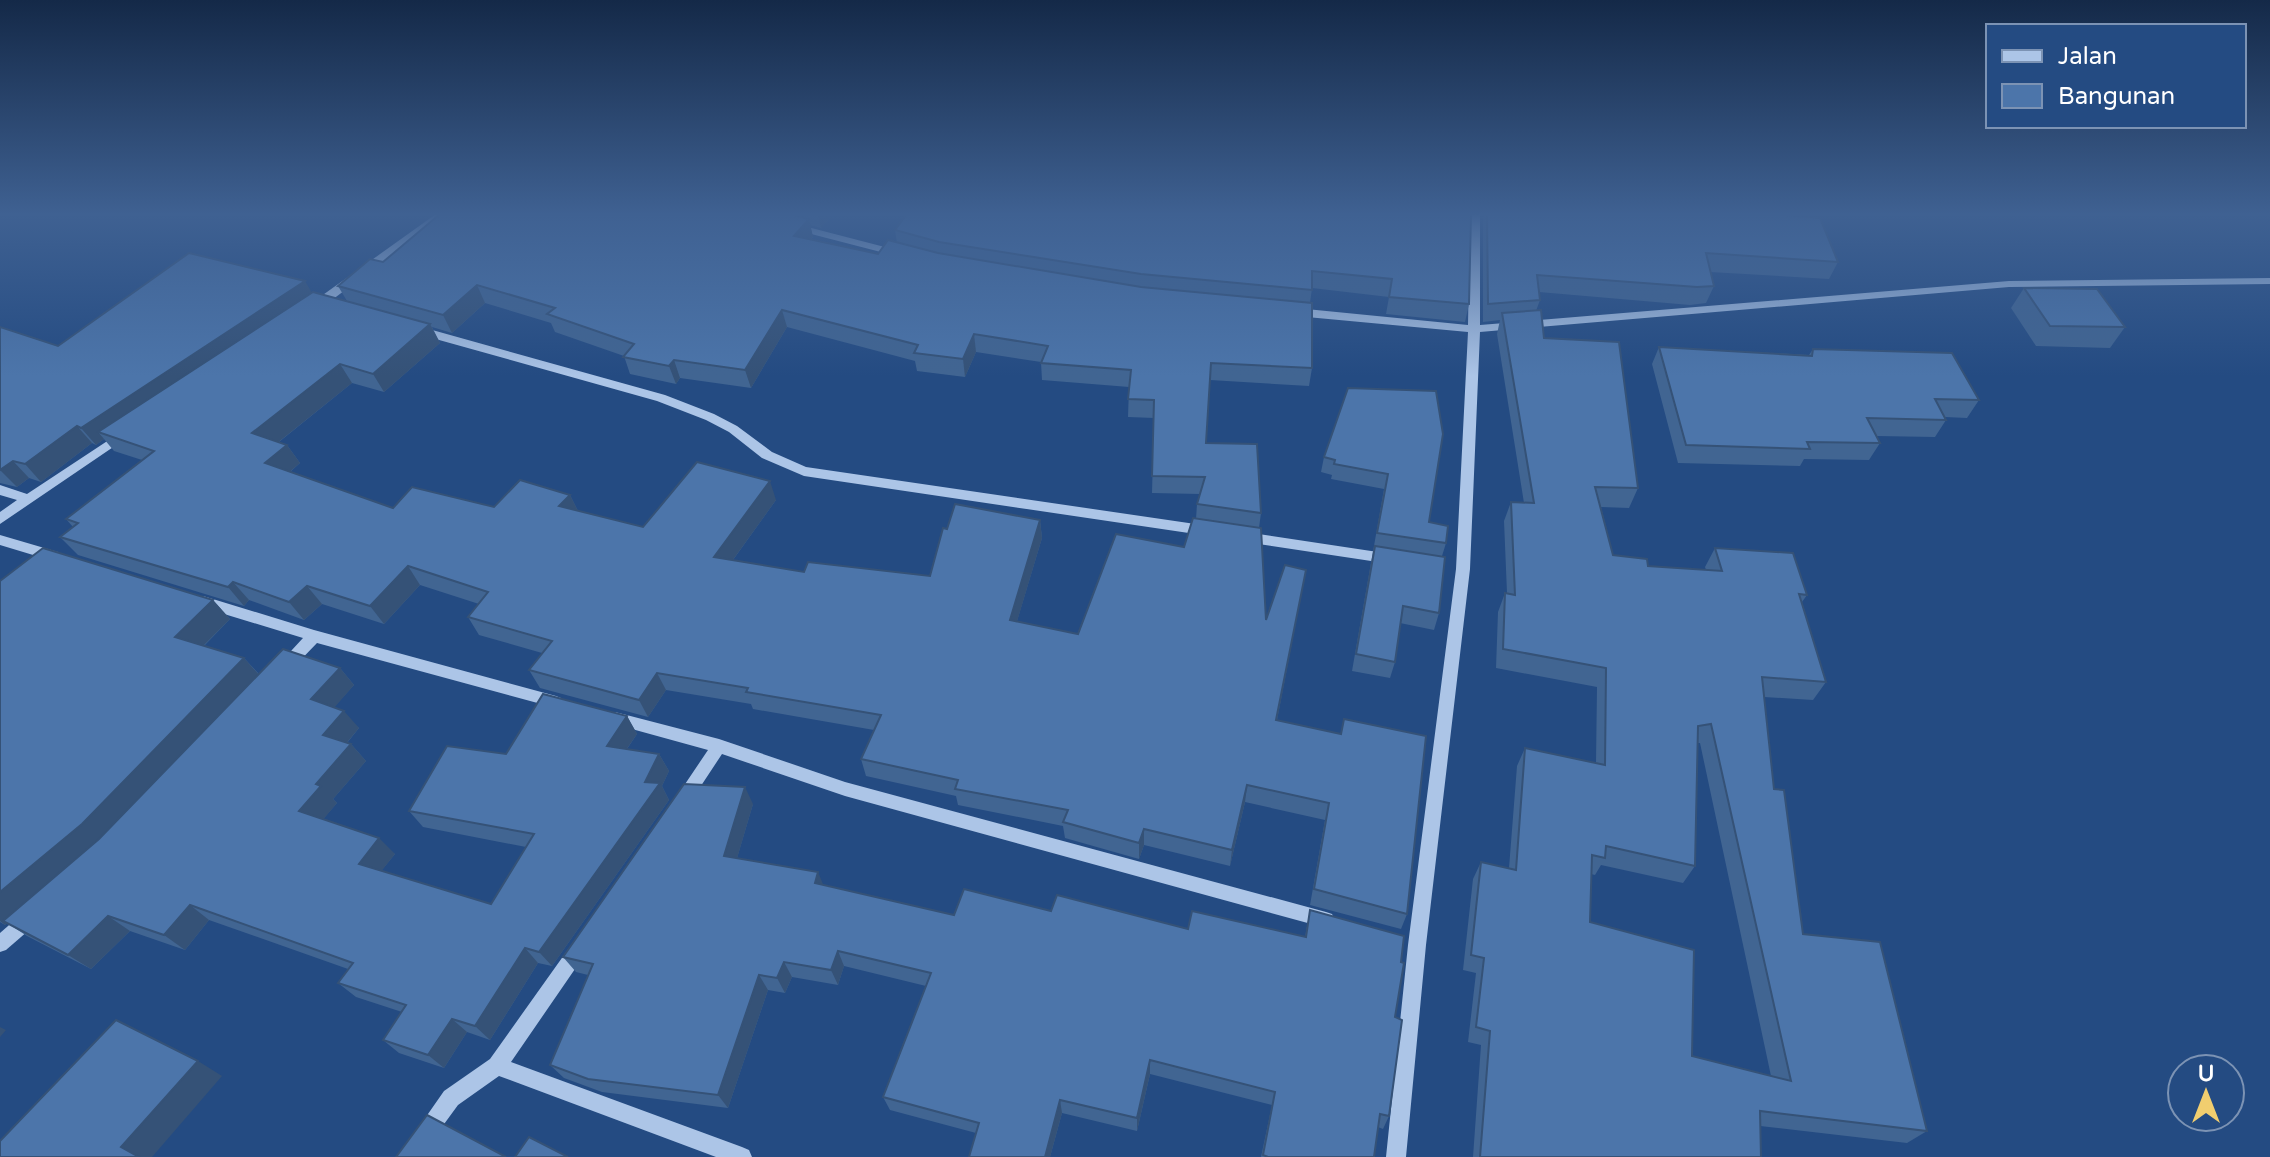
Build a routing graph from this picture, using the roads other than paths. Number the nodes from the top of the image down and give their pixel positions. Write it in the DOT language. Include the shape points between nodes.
graph roads {
  1 [pos="369,268"];
  2 [pos="1475,268"];
  3 [pos="2270,281"];
  4 [pos="336,307"];
  5 [pos="1284,311"];
  6 [pos="410,327"];
  7 [pos="1474,329"];
  8 [pos="134,428"];
  9 [pos="0,490"];
  10 [pos="28,499"];
  11 [pos="0,519"];
  12 [pos="0,540"];
  13 [pos="1400,560"];
  14 [pos="75,563"];
  15 [pos="1447,567"];
  16 [pos="1463,569"];
  17 [pos="179,595"];
  18 [pos="314,636"];
  19 [pos="272,681"];
  20 [pos="569,706"];
  21 [pos="599,714"];
  22 [pos="719,746"];
  23 [pos="675,810"];
  24 [pos="45,906"];
  25 [pos="1342,924"];
  26 [pos="595,926"];
  27 [pos="0,944"];
  28 [pos="497,1066"];
  29 [pos="408,1157"];
  30 [pos="742,1157"];
  31 [pos="1396,1157"];
  1 -- 4 [label="street" via="316,307"];
  2 -- 7 [label="street"];
  3 -- 7 [label="street" via="2009,284"];
  5 -- 7 [label="street"];
  6 -- 13 [label="street" via="661,398 710,417 767,455 804,471"];
  7 -- 16 [label="street"];
  8 -- 10 [label="street"];
  9 -- 10 [label="street"];
  10 -- 11 [label="street"];
  12 -- 14 [label="street"];
  15 -- 16 [label="street"];
  16 -- 31 [label="street" via="1410,943"];
  17 -- 18 [label="street"];
  18 -- 19 [label="street"];
  18 -- 20 [label="street"];
  21 -- 22 [label="street"];
  22 -- 23 [label="street"];
  22 -- 25 [label="street" via="845,789"];
  24 -- 27 [label="street"];
  26 -- 28 [label="street"];
  28 -- 29 [label="street" via="451,1098"];
  28 -- 30 [label="street"];
}
